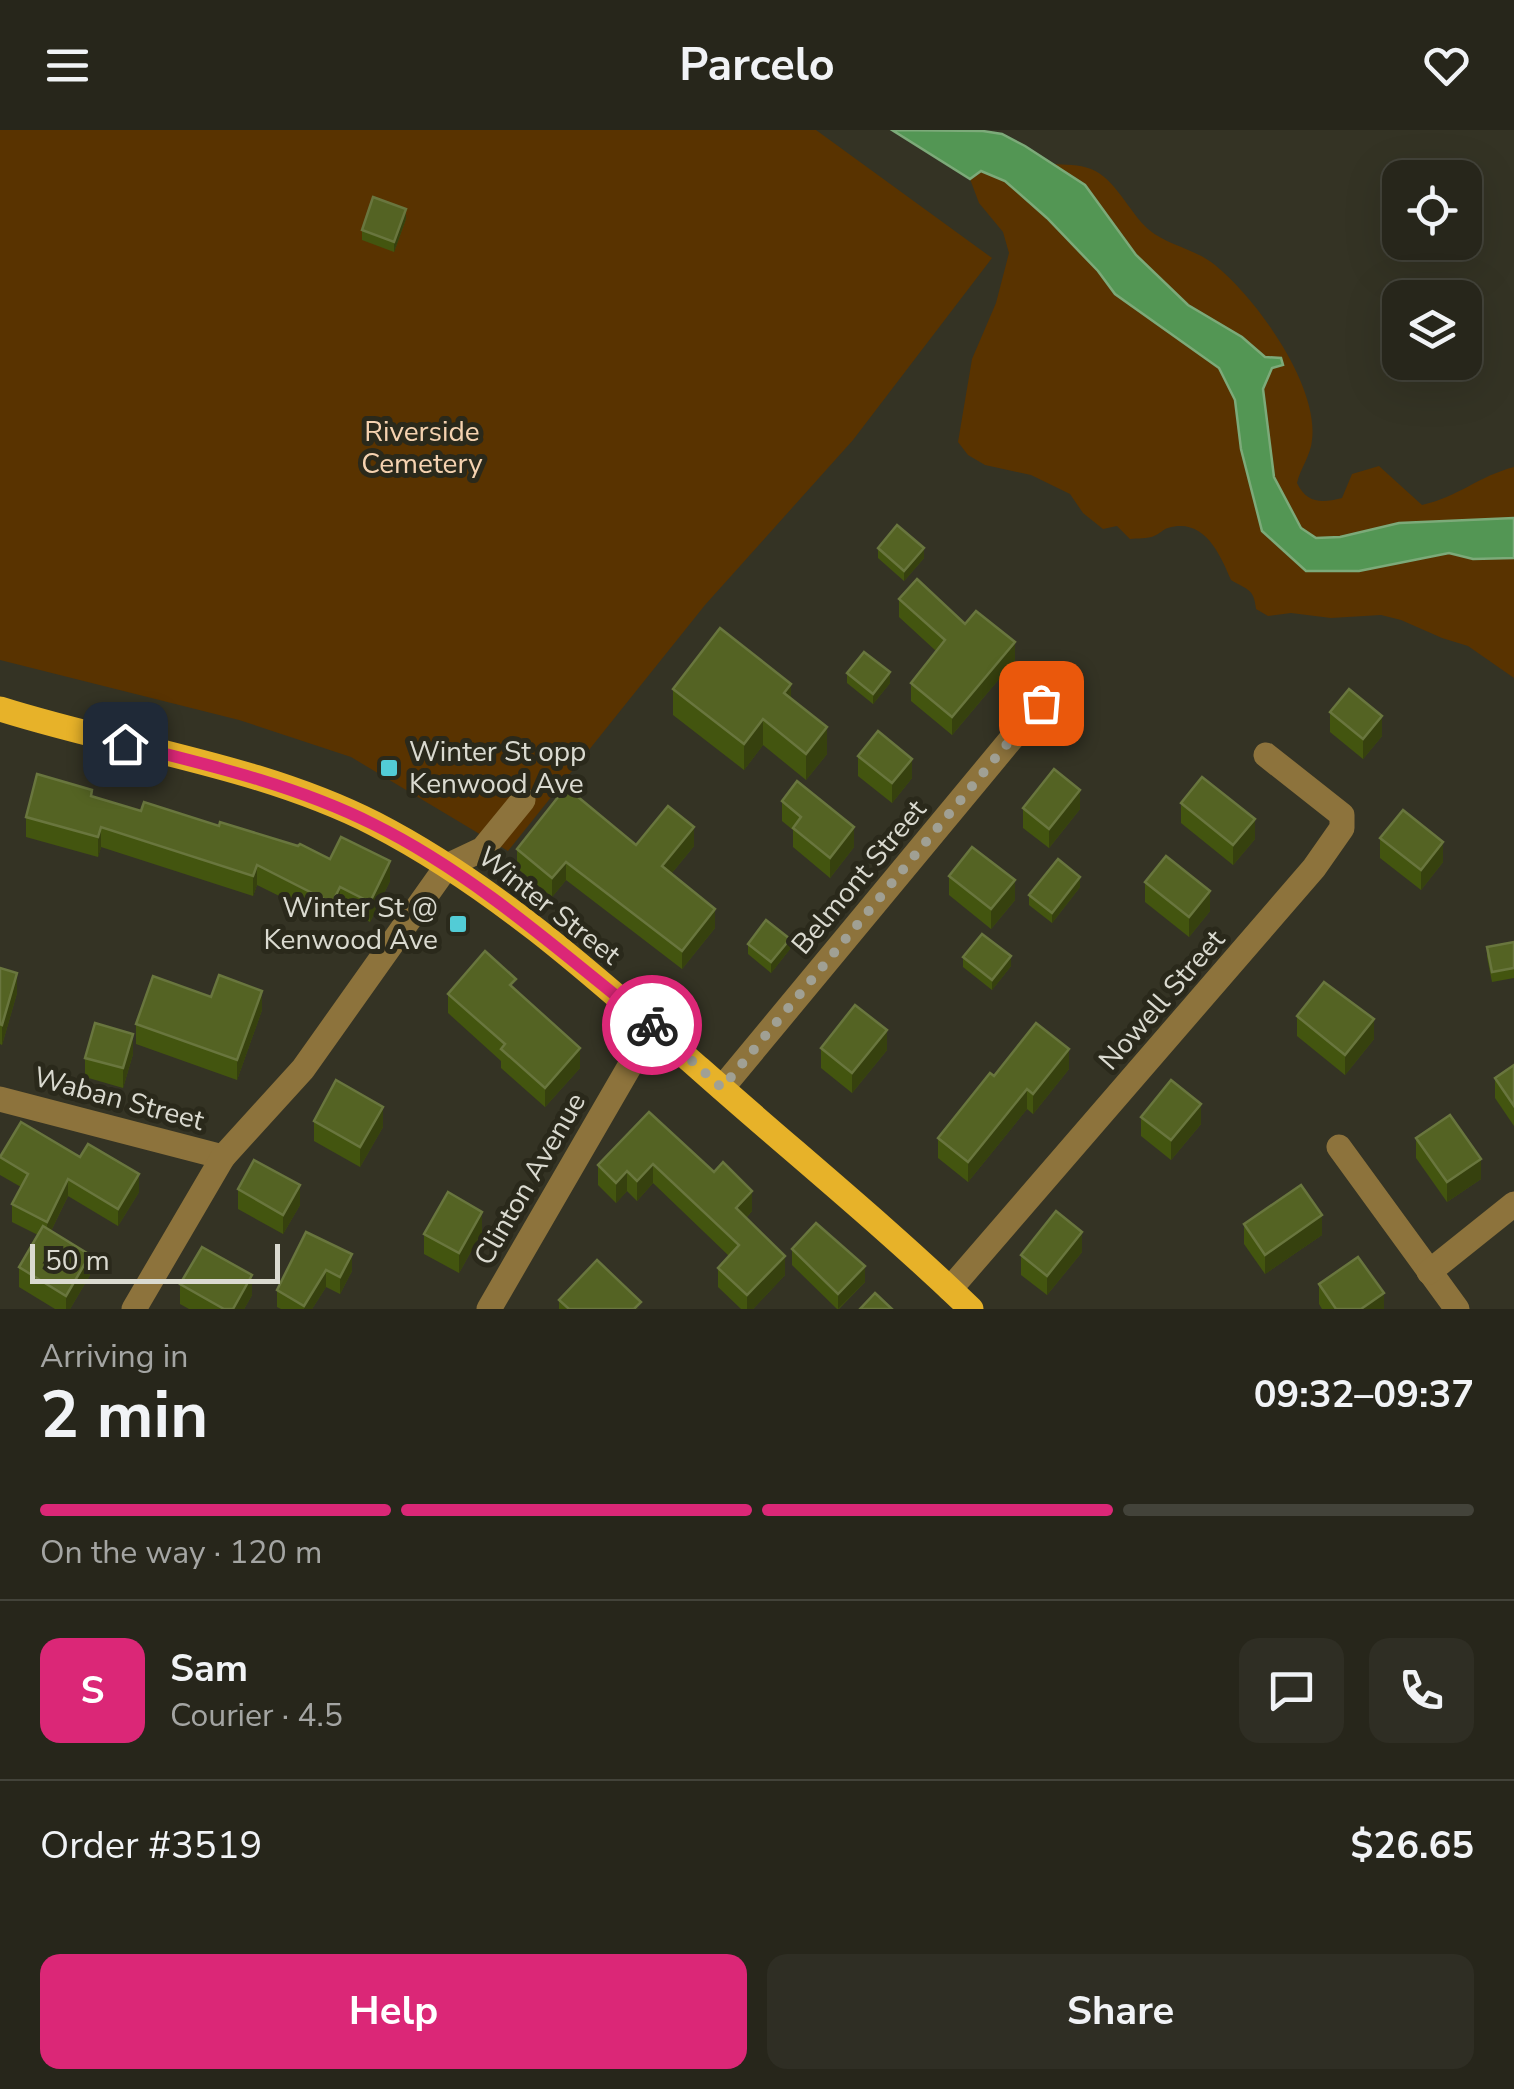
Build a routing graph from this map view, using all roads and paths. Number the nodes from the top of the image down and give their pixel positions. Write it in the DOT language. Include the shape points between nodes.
graph roads {
  1 [pos="1041,703"];
  2 [pos="0,708"];
  3 [pos="1266,755"];
  4 [pos="523,800"];
  5 [pos="446,866"];
  6 [pos="653,1026"];
  7 [pos="722,1088"];
  8 [pos="0,1099"];
  9 [pos="1339,1148"];
  10 [pos="222,1158"];
  11 [pos="1514,1204"];
  12 [pos="1429,1272"];
  13 [pos="950,1289"];
  14 [pos="134,1309"];
  15 [pos="489,1309"];
  16 [pos="972,1309"];
  17 [pos="1456,1309"];
  1 -- 7 [label="street, Belmont Street"];
  2 -- 5 [label="main road, Winter Street" via="318,800"];
  3 -- 13 [label="street, Nowell Street" via="1342,815 1342,828 1231,967"];
  4 -- 5 [label="street" via="482,849"];
  5 -- 6 [label="main road, Winter Street"];
  5 -- 10 [label="street" via="303,1070"];
  6 -- 7 [label="main road, Winter Street"];
  6 -- 15 [label="street, Clinton Avenue"];
  7 -- 13 [label="main road, Winter Street"];
  8 -- 10 [label="street, Waban Street"];
  9 -- 12 [label="street"];
  10 -- 14 [label="street"];
  11 -- 12 [label="street"];
  12 -- 17 [label="street"];
  13 -- 16 [label="main road, Winter Street"];
}
